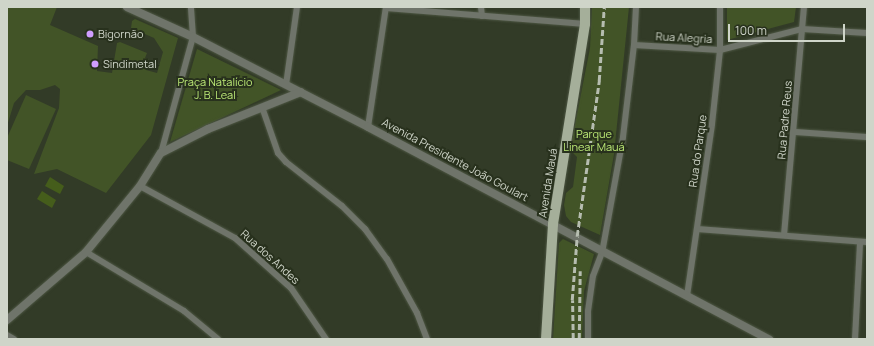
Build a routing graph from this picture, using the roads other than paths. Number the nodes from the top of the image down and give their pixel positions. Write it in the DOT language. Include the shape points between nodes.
graph roads {
  1 [pos="127,7"];
  2 [pos="191,7"];
  3 [pos="297,7"];
  4 [pos="386,7"];
  5 [pos="481,7"];
  6 [pos="585,7"];
  7 [pos="636,7"];
  8 [pos="720,7"];
  9 [pos="804,7"];
  10 [pos="482,16"];
  11 [pos="585,24"];
  12 [pos="802,29"];
  13 [pos="867,33"];
  14 [pos="193,37"];
  15 [pos="634,45"];
  16 [pos="720,50"];
  17 [pos="286,85"];
  18 [pos="300,92"];
  19 [pos="262,107"];
  20 [pos="368,127"];
  21 [pos="794,132"];
  22 [pos="867,137"];
  23 [pos="161,153"];
  24 [pos="140,186"];
  25 [pos="553,224"];
  26 [pos="697,229"];
  27 [pos="784,235"];
  28 [pos="860,242"];
  29 [pos="867,242"];
  30 [pos="86,252"];
  31 [pos="602,253"];
  32 [pos="687,296"];
  33 [pos="7,320"];
  34 [pos="7,335"];
  35 [pos="14,339"];
  36 [pos="218,339"];
  37 [pos="326,339"];
  38 [pos="427,339"];
  39 [pos="546,339"];
  40 [pos="588,339"];
  41 [pos="769,339"];
  42 [pos="855,339"];
  1 -- 14 [label="street, Avenida Presidente João Goulart"];
  2 -- 14 [label="street"];
  3 -- 17 [label="street"];
  4 -- 10 [label="street"];
  4 -- 20 [label="street"];
  5 -- 10 [label="street"];
  6 -- 11 [label="main road, Avenida Mauá"];
  7 -- 15 [label="street"];
  8 -- 16 [label="street, Rua do Parque"];
  9 -- 12 [label="street, Rua Padre Reus"];
  10 -- 11 [label="street"];
  11 -- 25 [label="main road, Avenida Mauá"];
  12 -- 13 [label="street, Rua Alegria"];
  12 -- 16 [label="street, Rua Alegria"];
  12 -- 21 [label="street, Rua Padre Reus"];
  14 -- 17 [label="street, Avenida Presidente João Goulart"];
  14 -- 23 [label="street"];
  15 -- 16 [label="street, Rua Alegria"];
  15 -- 31 [label="street" via="623,137"];
  16 -- 26 [label="street, Rua do Parque"];
  17 -- 18 [label="street, Avenida Presidente João Goulart"];
  18 -- 19 [label="street"];
  18 -- 20 [label="street, Avenida Presidente João Goulart"];
  19 -- 23 [label="street"];
  19 -- 38 [label="street" via="278,153 342,206 365,229 387,259 417,314"];
  20 -- 25 [label="street, Avenida Presidente João Goulart"];
  21 -- 22 [label="street"];
  21 -- 27 [label="street, Rua Padre Reus"];
  23 -- 24 [label="street"];
  24 -- 30 [label="street"];
  24 -- 37 [label="street, Rua dos Andes" via="235,238 291,288"];
  25 -- 31 [label="street, Avenida Presidente João Goulart"];
  25 -- 39 [label="main road, Avenida Mauá"];
  26 -- 27 [label="street"];
  26 -- 32 [label="street, Rua do Parque"];
  27 -- 28 [label="street"];
  28 -- 29 [label="street"];
  28 -- 42 [label="street"];
  30 -- 33 [label="street"];
  30 -- 36 [label="street" via="184,311"];
  31 -- 32 [label="street, Avenida Presidente João Goulart"];
  31 -- 40 [label="street" via="593,276 588,311"];
  32 -- 41 [label="street, Avenida Presidente João Goulart"];
  34 -- 35 [label="street"];
}
